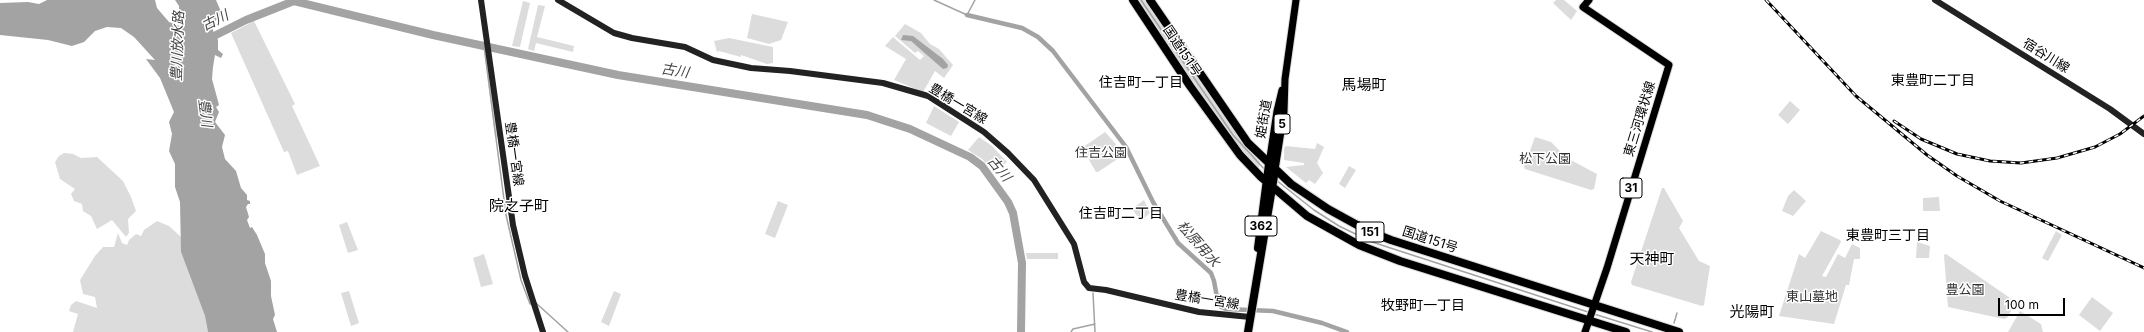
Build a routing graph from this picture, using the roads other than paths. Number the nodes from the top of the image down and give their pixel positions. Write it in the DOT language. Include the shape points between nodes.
graph roads {
  1 [pos="481,0"];
  2 [pos="558,0"];
  3 [pos="1133,0"];
  4 [pos="1150,0"];
  5 [pos="1296,0"];
  6 [pos="1589,0"];
  7 [pos="1934,0"];
  8 [pos="2144,134"];
  9 [pos="1272,167"];
  10 [pos="1270,185"];
  11 [pos="1592,313"];
  12 [pos="1250,317"];
  13 [pos="543,332"];
  14 [pos="1248,332"];
  15 [pos="1585,332"];
  16 [pos="1626,332"];
  17 [pos="1679,332"];
  1 -- 13 [label="main road, 豊橋一宮線" via="512,225"];
  2 -- 12 [label="main road, 豊橋一宮線" via="614,33 685,47 713,60 751,68 883,83 928,96 984,132 1034,180 1074,244 1086,286 1199,312"];
  3 -- 10 [label="highway, 国道151号 / 151" via="1224,134 1240,155"];
  4 -- 9 [label="highway, 国道151号 / 151" via="1239,132"];
  5 -- 9 [label="main road, 姫街道 / 5" via="1285,79 1284,112"];
  6 -- 11 [label="main road, 東三河環状線 / 31" via="1584,7 1669,66"];
  7 -- 8 [label="main road, 宿谷川線" via="2110,109"];
  9 -- 10 [label="highway, 362"];
  9 -- 11 [label="highway, 国道151号 / 151" via="1309,198 1368,231"];
  10 -- 11 [label="highway, 国道151号 / 151" via="1307,216 1359,245 1400,261"];
  10 -- 12 [label="highway, 362"];
  11 -- 15 [label="main road, 東三河環状線 / 31"];
  11 -- 16 [label="highway, 国道151号 / 151"];
  11 -- 17 [label="highway, 国道151号 / 151"];
  12 -- 14 [label="highway, 362"];
}
